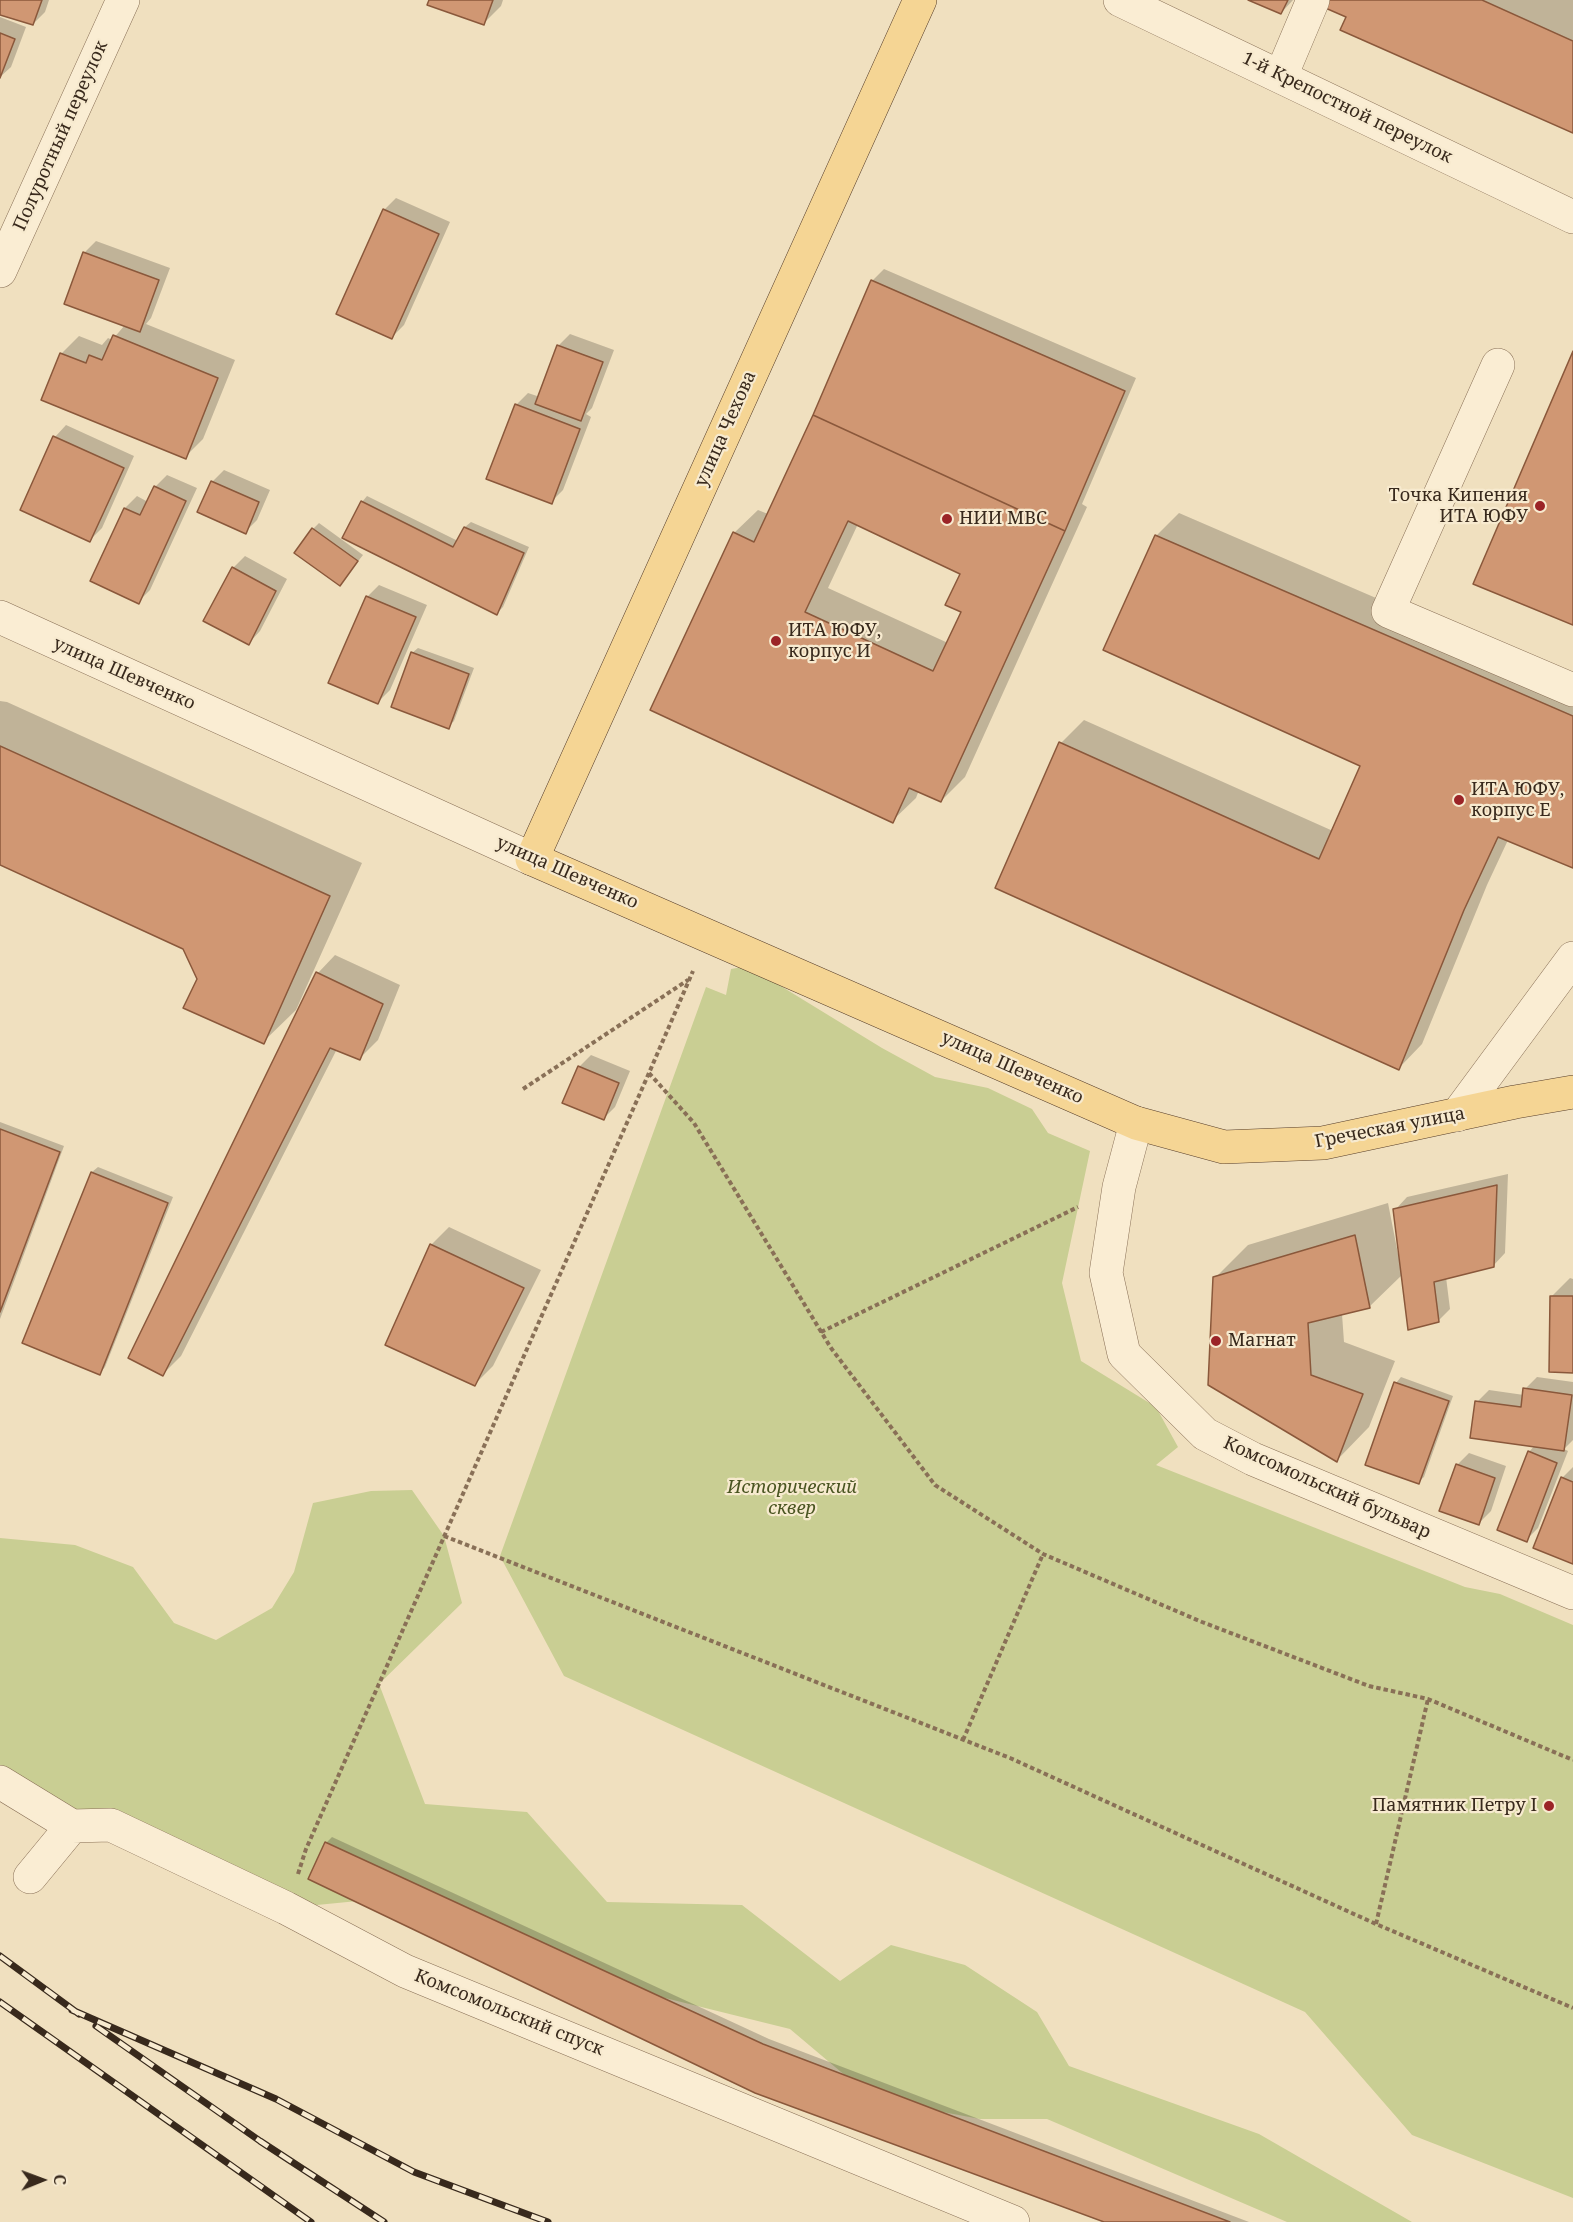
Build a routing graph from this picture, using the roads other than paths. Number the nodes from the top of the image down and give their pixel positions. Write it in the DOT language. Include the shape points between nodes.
graph roads {
  1 [pos="123,0"];
  2 [pos="920,0"];
  3 [pos="1120,0"];
  4 [pos="1313,0"];
  5 [pos="1281,76"];
  6 [pos="1573,217"];
  7 [pos="0,271"];
  8 [pos="1498,365"];
  9 [pos="0,618"];
  10 [pos="1573,690"];
  11 [pos="532,859"];
  12 [pos="1573,958"];
  13 [pos="1573,1092"];
  14 [pos="1457,1115"];
  15 [pos="1136,1122"];
  16 [pos="1573,1593"];
  17 [pos="0,1782"];
  18 [pos="72,1826"];
  19 [pos="30,1877"];
  20 [pos="1013,2222"];
  1 -- 7 [label="street, Полуротный переулок"];
  2 -- 11 [label="main road, улица Чехова"];
  3 -- 5 [label="street, 1-й Крепостной переулок"];
  4 -- 5 [label="street"];
  5 -- 6 [label="street, 1-й Крепостной переулок"];
  8 -- 10 [label="street" via="1388,611"];
  9 -- 11 [label="street, улица Шевченко"];
  11 -- 15 [label="main road, улица Шевченко"];
  12 -- 14 [label="street"];
  13 -- 14 [label="main road, Греческая улица"];
  14 -- 15 [label="main road, Греческая улица" via="1323,1143 1224,1147"];
  15 -- 16 [label="street, Комсомольский бульвар" via="1119,1187 1106,1273 1124,1354 1205,1434 1253,1459"];
  17 -- 18 [label="street"];
  18 -- 19 [label="street"];
  18 -- 20 [label="street, Комсомольский спуск" via="111,1825 286,1908 405,1971"];
}
